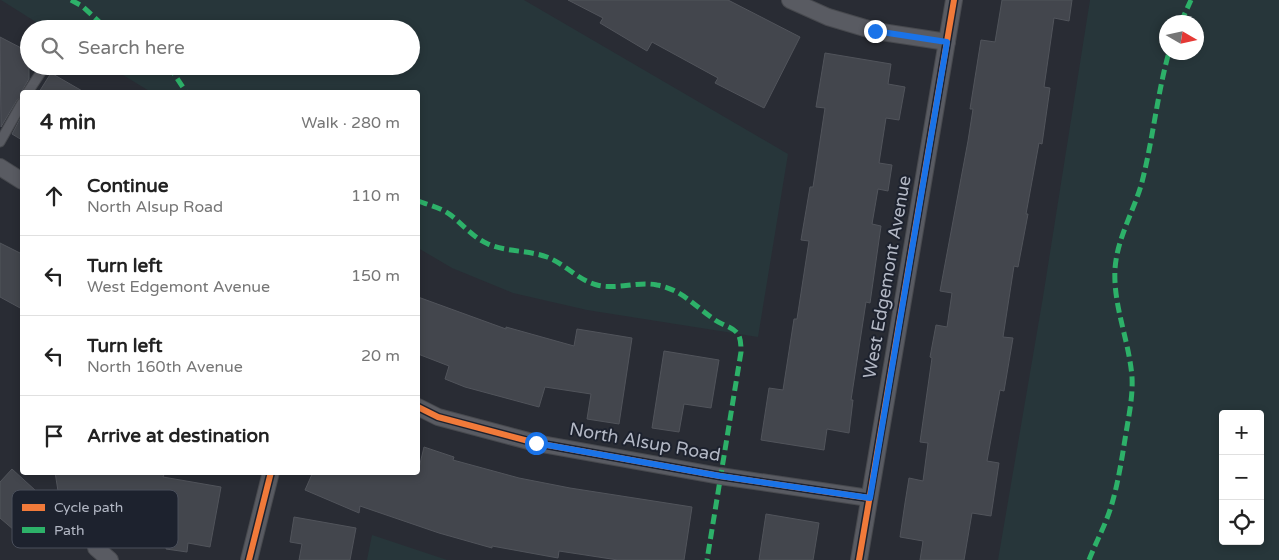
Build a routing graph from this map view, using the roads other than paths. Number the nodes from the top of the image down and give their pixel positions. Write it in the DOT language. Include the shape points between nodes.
graph roads {
  1 [pos="790,0"];
  2 [pos="954,0"];
  3 [pos="947,42"];
  4 [pos="39,75"];
  5 [pos="29,90"];
  6 [pos="20,107"];
  7 [pos="0,142"];
  8 [pos="0,167"];
  9 [pos="20,180"];
  10 [pos="420,408"];
  11 [pos="270,475"];
  12 [pos="870,498"];
  13 [pos="96,548"];
  14 [pos="110,560"];
  15 [pos="249,560"];
  16 [pos="860,560"];
  1 -- 3 [label="street" via="828,17 875,31"];
  2 -- 3 [label="street, West Edgemont Avenue"];
  3 -- 12 [label="street, West Edgemont Avenue"];
  4 -- 5 [label="lane"];
  6 -- 7 [label="lane"];
  8 -- 9 [label="street"];
  10 -- 12 [label="street, North Alsup Road" via="438,417 536,443 720,476"];
  11 -- 15 [label="street"];
  12 -- 16 [label="street, West Edgemont Avenue"];
  13 -- 14 [label="street"];
}
